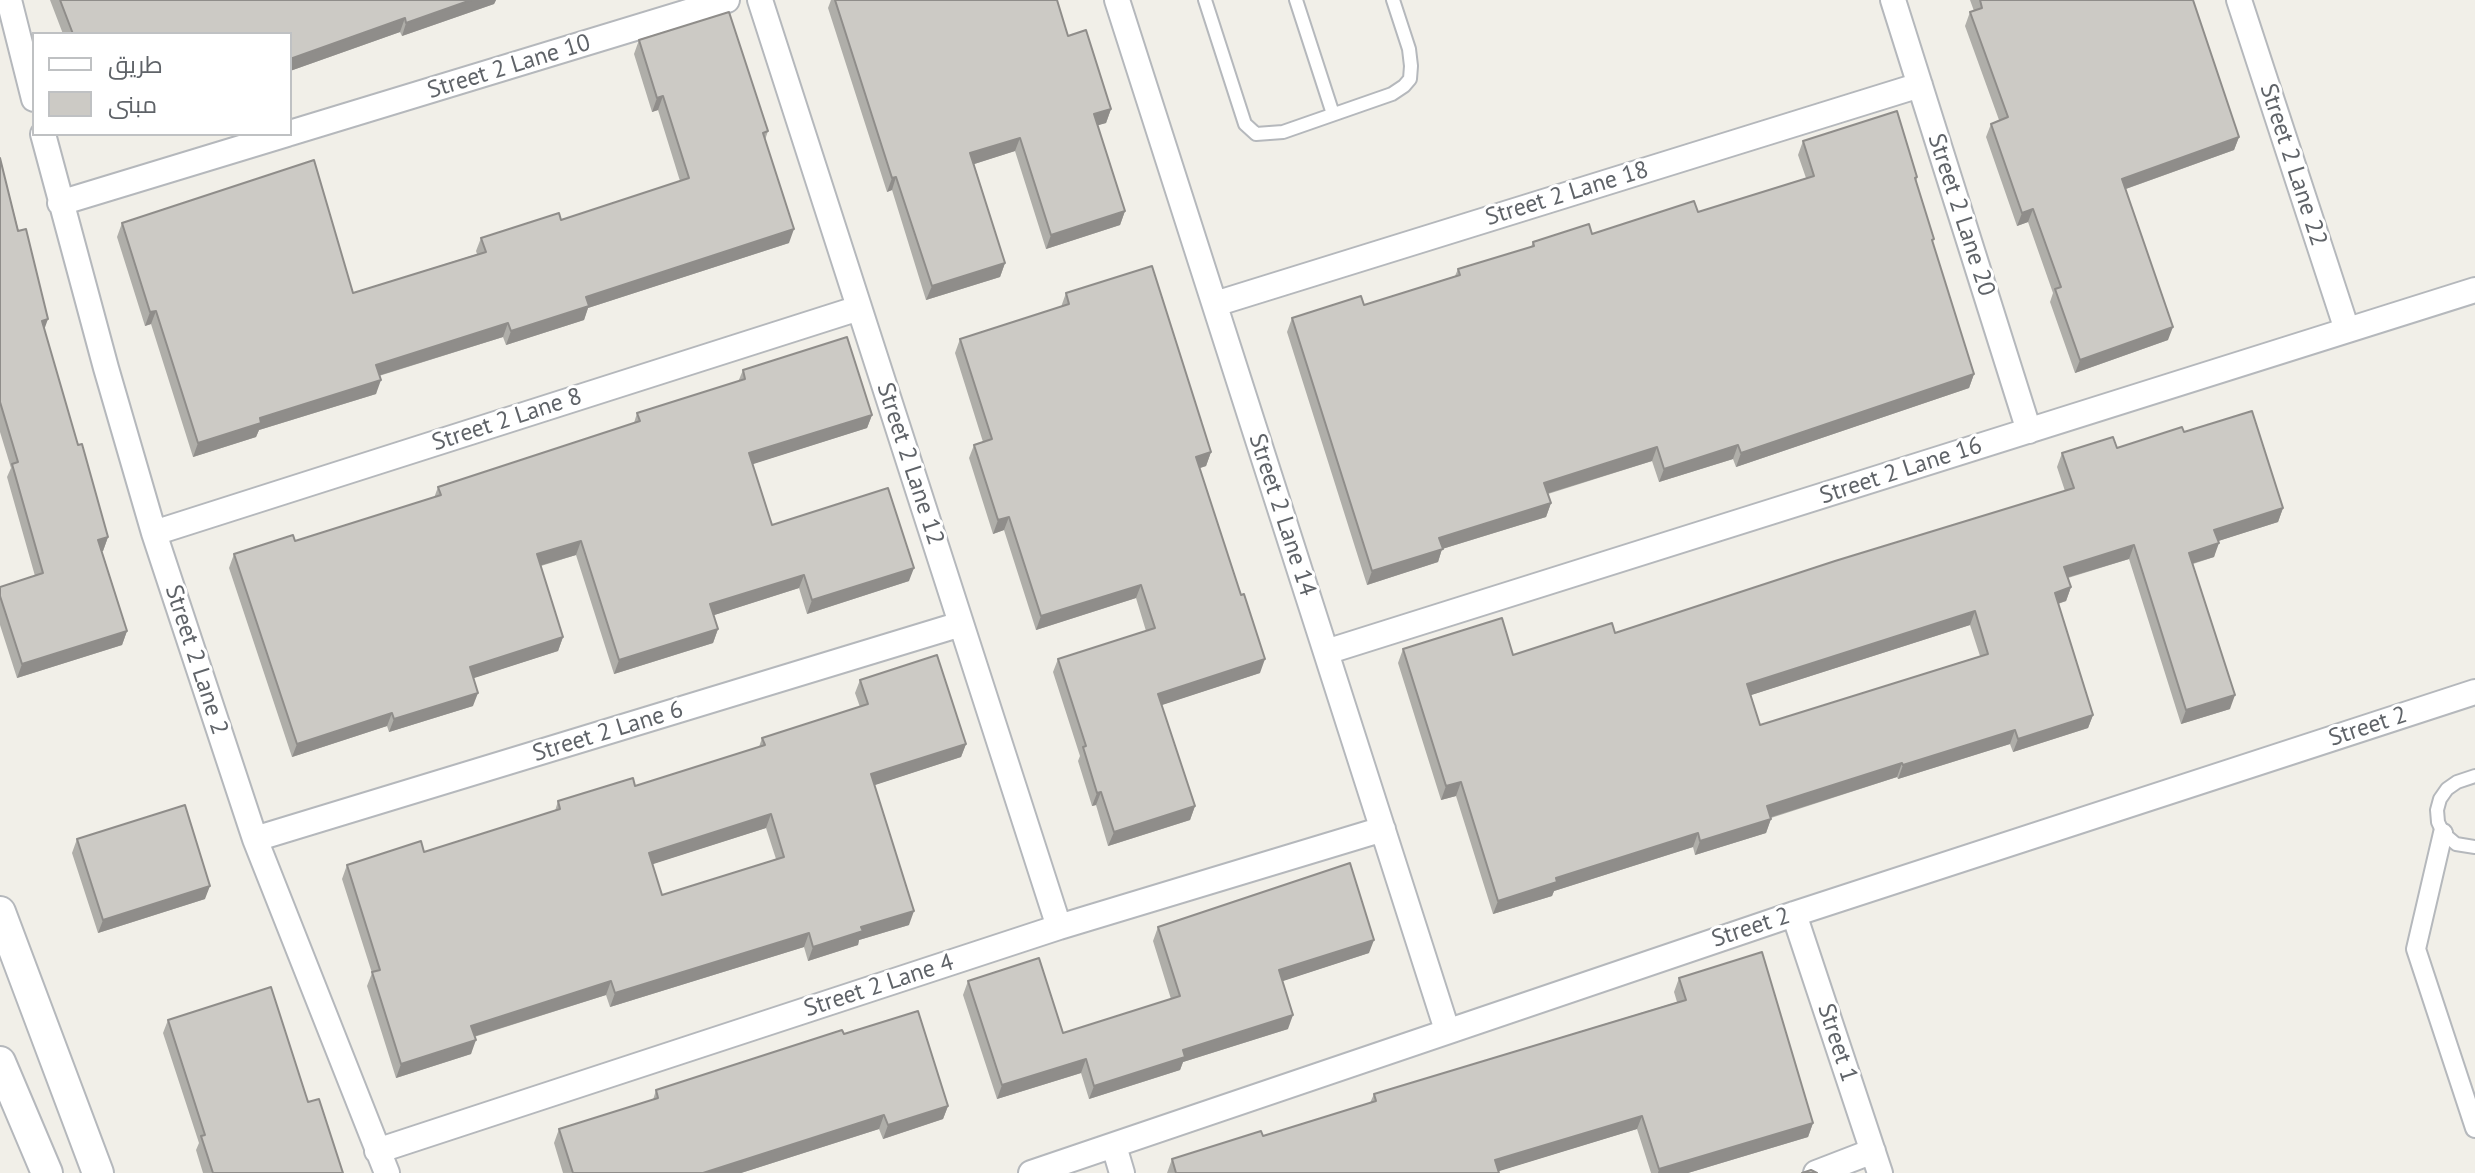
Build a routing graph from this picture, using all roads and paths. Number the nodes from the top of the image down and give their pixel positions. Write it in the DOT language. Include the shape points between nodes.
graph roads {
  1 [pos="9,0"];
  2 [pos="727,0"];
  3 [pos="760,0"];
  4 [pos="1205,0"];
  5 [pos="1296,0"];
  6 [pos="1393,0"];
  7 [pos="1893,0"];
  8 [pos="2239,0"];
  9 [pos="1124,2"];
  10 [pos="1920,85"];
  11 [pos="32,91"];
  12 [pos="1333,114"];
  13 [pos="292,133"];
  14 [pos="43,136"];
  15 [pos="281,136"];
  16 [pos="60,203"];
  17 [pos="2475,290"];
  18 [pos="1215,304"];
  19 [pos="859,308"];
  20 [pos="2347,330"];
  21 [pos="2029,431"];
  22 [pos="154,533"];
  23 [pos="961,624"];
  24 [pos="1326,652"];
  25 [pos="2475,692"];
  26 [pos="2475,776"];
  27 [pos="1383,829"];
  28 [pos="2443,833"];
  29 [pos="255,839"];
  30 [pos="2475,847"];
  31 [pos="0,912"];
  32 [pos="1794,914"];
  33 [pos="1059,927"];
  34 [pos="0,966"];
  35 [pos="1447,1030"];
  36 [pos="0,1062"];
  37 [pos="68,1092"];
  38 [pos="2475,1128"];
  39 [pos="1114,1146"];
  40 [pos="382,1162"];
  41 [pos="1877,1162"];
  42 [pos="47,1173"];
  43 [pos="98,1173"];
  44 [pos="1031,1173"];
  45 [pos="1122,1173"];
  46 [pos="1816,1173"];
  1 -- 11 [label="street"];
  2 -- 13 [label="street, Street 2 Lane 10"];
  3 -- 19 [label="street, Street 2 Lane 12"];
  4 -- 12 [label="lane" via="1245,124 1256,134"];
  5 -- 12 [label="lane"];
  6 -- 12 [label="lane" via="1409,49 1410,79 1392,94"];
  7 -- 10 [label="street, Street 2 Lane 20"];
  8 -- 20 [label="street, Street 2 Lane 22"];
  9 -- 18 [label="street, Street 2 Lane 14"];
  10 -- 18 [label="street, Street 2 Lane 18"];
  10 -- 21 [label="street, Street 2 Lane 20"];
  14 -- 16 [label="street, Street 2 Lane 2"];
  15 -- 16 [label="street, Street 2 Lane 10"];
  16 -- 22 [label="street, Street 2 Lane 2"];
  17 -- 20 [label="street, Street 2 Lane 16"];
  18 -- 24 [label="street, Street 2 Lane 14"];
  19 -- 22 [label="street, Street 2 Lane 8"];
  19 -- 23 [label="street, Street 2 Lane 12"];
  20 -- 21 [label="street, Street 2 Lane 16"];
  21 -- 24 [label="street, Street 2 Lane 16"];
  22 -- 29 [label="street, Street 2 Lane 2"];
  23 -- 29 [label="street, Street 2 Lane 6"];
  23 -- 33 [label="street, Street 2 Lane 12"];
  24 -- 27 [label="street, Street 2 Lane 14"];
  25 -- 32 [label="street, Street 2"];
  26 -- 28 [label="lane" via="2457,782 2440,799 2438,822"];
  27 -- 33 [label="street, Street 2 Lane 4"];
  27 -- 35 [label="street, Street 2 Lane 14"];
  28 -- 30 [label="lane" via="2456,844"];
  28 -- 38 [label="street" via="2416,949"];
  29 -- 40 [label="street, Street 2 Lane 2"];
  31 -- 37 [label="street"];
  32 -- 35 [label="street, Street 2"];
  32 -- 41 [label="street, Street 1"];
  33 -- 40 [label="street, Street 2 Lane 4"];
  34 -- 37 [label="street" via="44,1067"];
  35 -- 39 [label="street, Street 2"];
  36 -- 42 [label="street"];
  37 -- 43 [label="street"];
  39 -- 44 [label="street, Street 2"];
  39 -- 45 [label="street"];
  41 -- 46 [label="street"];
}
